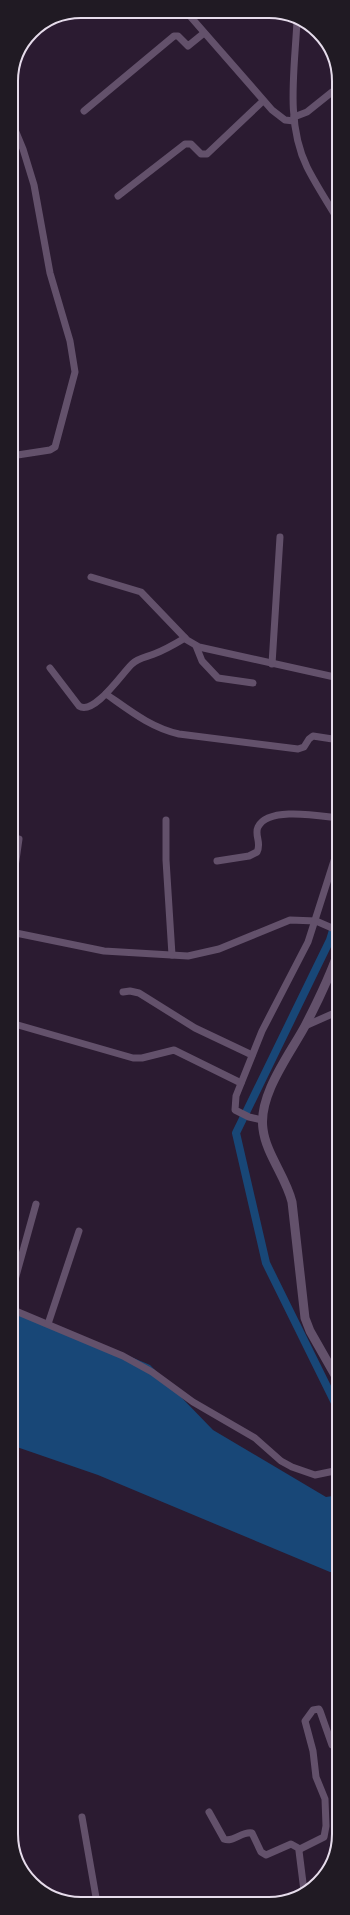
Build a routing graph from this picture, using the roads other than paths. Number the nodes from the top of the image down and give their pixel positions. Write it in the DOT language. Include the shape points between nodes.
graph roads {
  1 [pos="192,18"];
  2 [pos="297,24"];
  3 [pos="204,33"];
  4 [pos="332,92"];
  5 [pos="263,101"];
  6 [pos="84,111"];
  7 [pos="291,120"];
  8 [pos="18,136"];
  9 [pos="118,196"];
  10 [pos="332,210"];
  11 [pos="18,455"];
  12 [pos="280,537"];
  13 [pos="91,577"];
  14 [pos="185,638"];
  15 [pos="196,646"];
  16 [pos="272,664"];
  17 [pos="50,668"];
  18 [pos="332,677"];
  19 [pos="253,683"];
  20 [pos="106,694"];
  21 [pos="332,739"];
  22 [pos="332,817"];
  23 [pos="166,820"];
  24 [pos="19,839"];
  25 [pos="18,846"];
  26 [pos="217,860"];
  27 [pos="332,868"];
  28 [pos="316,921"];
  29 [pos="332,928"];
  30 [pos="18,933"];
  31 [pos="172,955"];
  32 [pos="332,969"];
  33 [pos="123,992"];
  34 [pos="332,1014"];
  35 [pos="18,1024"];
  36 [pos="305,1026"];
  37 [pos="252,1055"];
  38 [pos="241,1083"];
  39 [pos="262,1120"];
  40 [pos="36,1204"];
  41 [pos="79,1231"];
  42 [pos="18,1269"];
  43 [pos="18,1312"];
  44 [pos="48,1324"];
  45 [pos="332,1370"];
  46 [pos="332,1471"];
  47 [pos="332,1745"];
  48 [pos="209,1812"];
  49 [pos="82,1817"];
  50 [pos="300,1849"];
  51 [pos="303,1886"];
  52 [pos="96,1897"];
  1 -- 3 [label="street"];
  2 -- 7 [label="street"];
  3 -- 5 [label="street"];
  3 -- 6 [label="street" via="188,46 178,36 174,36"];
  4 -- 7 [label="street" via="307,112"];
  5 -- 7 [label="street" via="278,116"];
  5 -- 9 [label="street" via="207,154 201,154 191,144 185,144"];
  7 -- 10 [label="street" via="307,168"];
  8 -- 11 [label="street" via="34,185 50,272 68,334 75,376 55,447"];
  12 -- 16 [label="street"];
  13 -- 14 [label="street" via="141,592"];
  14 -- 15 [label="street"];
  14 -- 20 [label="street" via="166,649 136,660"];
  15 -- 16 [label="street"];
  15 -- 19 [label="street" via="202,661 218,678"];
  16 -- 18 [label="street"];
  17 -- 20 [label="street" via="82,708"];
  20 -- 21 [label="street" via="148,723 179,734 298,749 304,747 313,736"];
  22 -- 26 [label="street" via="290,813 278,815 258,826 260,845 257,852 249,856"];
  23 -- 31 [label="street"];
  24 -- 25 [label="street"];
  27 -- 28 [label="street"];
  28 -- 29 [label="street"];
  28 -- 31 [label="street" via="290,920 219,949 188,956"];
  28 -- 37 [label="street"];
  30 -- 31 [label="street" via="104,951"];
  32 -- 36 [label="street"];
  33 -- 37 [label="street" via="139,993 195,1028"];
  34 -- 36 [label="street"];
  35 -- 38 [label="street" via="132,1058 174,1050"];
  36 -- 39 [label="street" via="273,1082"];
  37 -- 38 [label="street"];
  38 -- 39 [label="street" via="234,1103 235,1110"];
  39 -- 45 [label="street" via="264,1134 292,1202 305,1318"];
  40 -- 42 [label="street"];
  41 -- 44 [label="street"];
  43 -- 44 [label="street"];
  44 -- 46 [label="street" via="138,1364 193,1402 255,1438 281,1461 292,1467 315,1475"];
  47 -- 50 [label="street" via="319,1709 313,1710 305,1721 313,1751 316,1777 325,1799 326,1830 324,1837"];
  48 -- 50 [label="street" via="224,1839 230,1840 252,1833 261,1852 266,1855 291,1844"];
  49 -- 52 [label="street"];
  50 -- 51 [label="street"];
}
